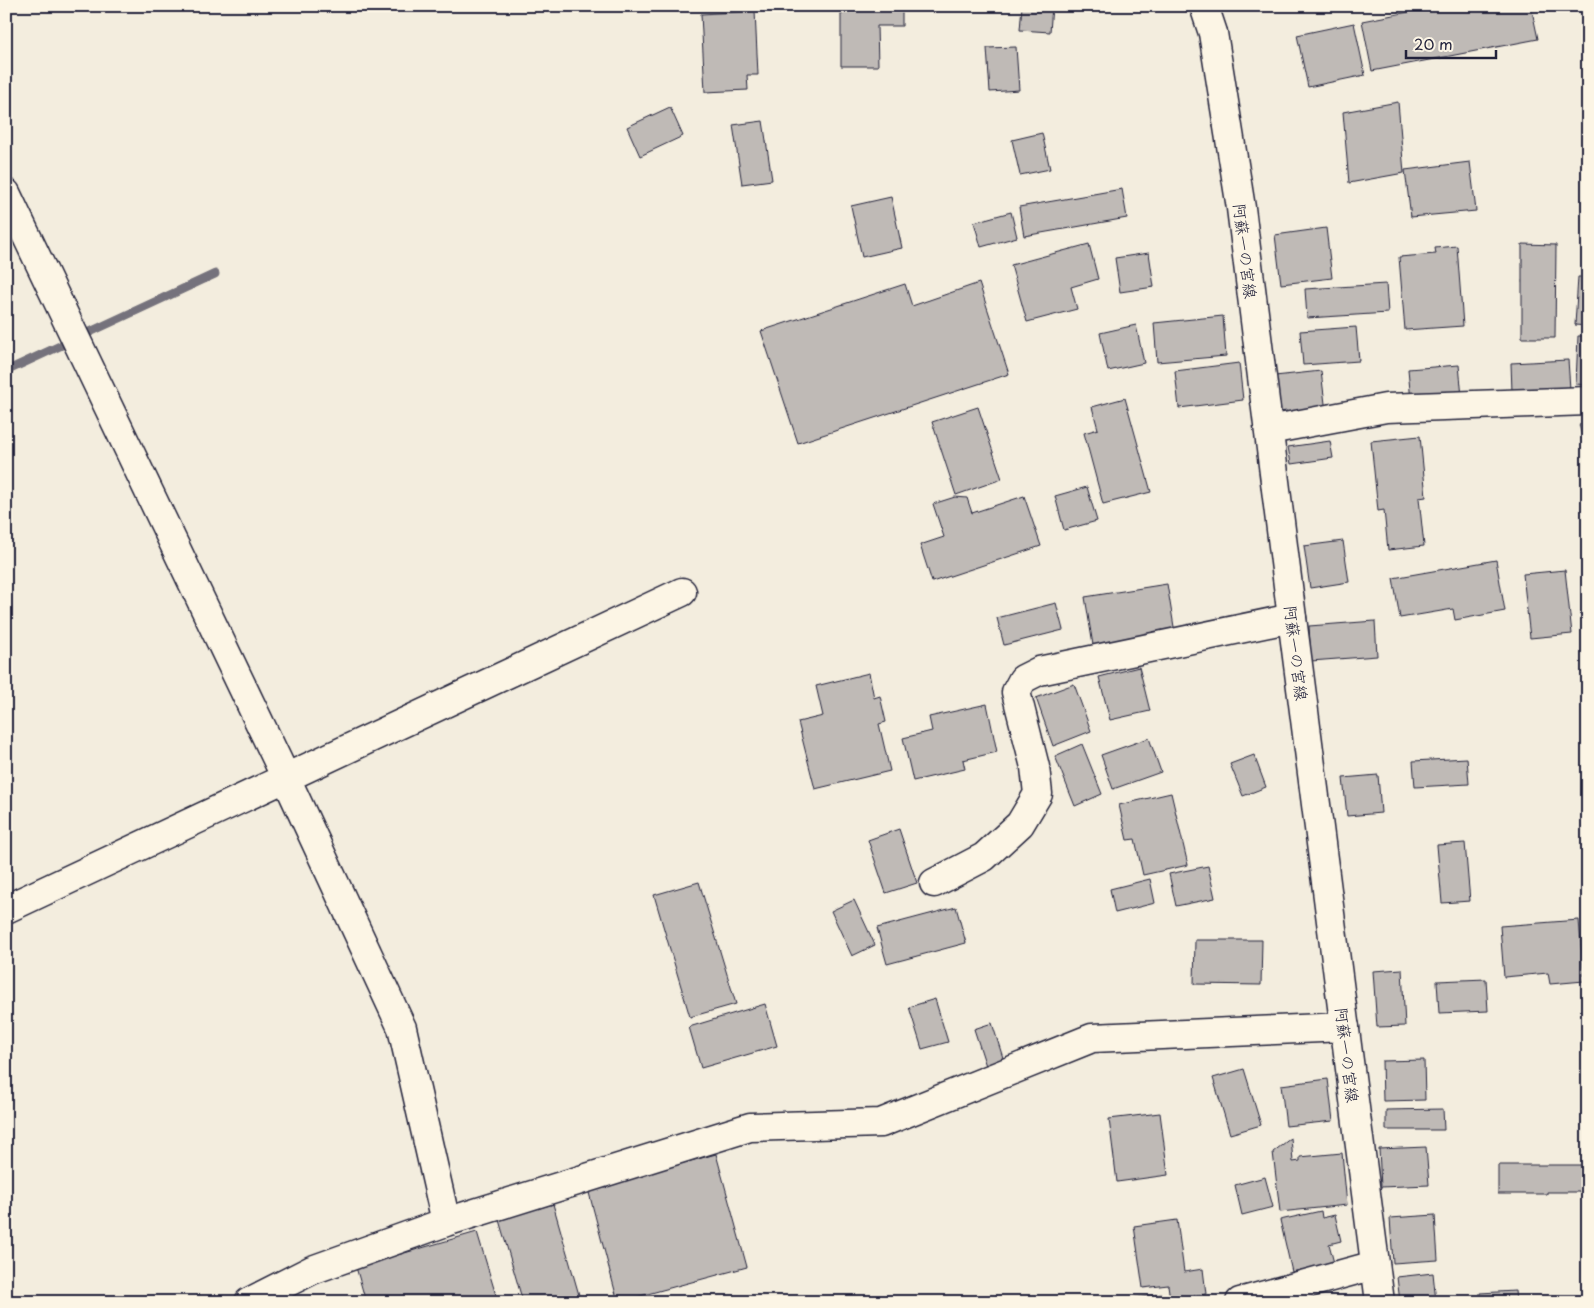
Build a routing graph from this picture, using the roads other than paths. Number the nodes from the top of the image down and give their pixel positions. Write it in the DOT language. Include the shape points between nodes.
graph roads {
  1 [pos="1204,6"];
  2 [pos="6,193"];
  3 [pos="1588,401"];
  4 [pos="1269,430"];
  5 [pos="682,592"];
  6 [pos="1292,618"];
  7 [pos="286,778"];
  8 [pos="934,883"];
  9 [pos="6,909"];
  10 [pos="1345,1027"];
  11 [pos="446,1222"];
  12 [pos="1375,1265"];
  13 [pos="249,1302"];
  14 [pos="1240,1302"];
  15 [pos="1380,1302"];
  1 -- 4 [label="street, 阿蘇一の宮線" via="1213,33 1241,208"];
  2 -- 7 [label="street"];
  3 -- 4 [label="street" via="1386,408"];
  4 -- 6 [label="street, 阿蘇一の宮線"];
  5 -- 7 [label="street"];
  6 -- 8 [label="street" via="1039,671 1023,679 1016,692 1035,767 1038,794 1020,824 984,857"];
  6 -- 10 [label="street, 阿蘇一の宮線"];
  7 -- 9 [label="street"];
  7 -- 11 [label="street" via="402,1028"];
  10 -- 11 [label="street" via="1092,1038 881,1122 750,1127"];
  10 -- 12 [label="street, 阿蘇一の宮線"];
  11 -- 13 [label="street" via="312,1270"];
  12 -- 14 [label="street"];
  12 -- 15 [label="street, 阿蘇一の宮線"];
}
